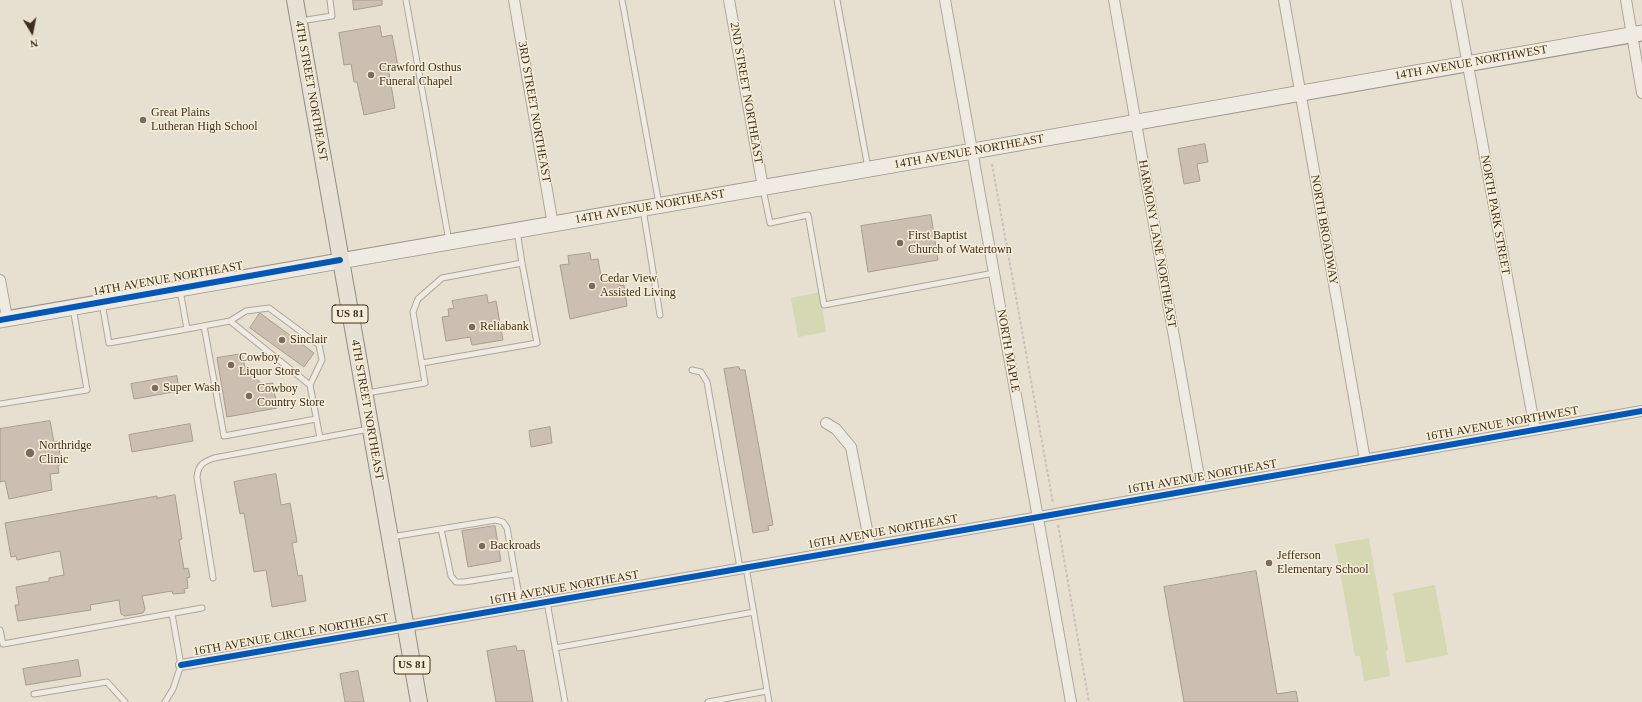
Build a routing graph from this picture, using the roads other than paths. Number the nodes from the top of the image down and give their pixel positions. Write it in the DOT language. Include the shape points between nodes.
graph roads {
  1 [pos="295,0"];
  2 [pos="330,0"];
  3 [pos="406,0"];
  4 [pos="514,0"];
  5 [pos="622,0"];
  6 [pos="729,0"];
  7 [pos="837,0"];
  8 [pos="945,0"];
  9 [pos="1114,0"];
  10 [pos="1284,0"];
  11 [pos="1456,0"];
  12 [pos="1626,0"];
  13 [pos="298,21"];
  14 [pos="1637,34"];
  15 [pos="1468,63"];
  16 [pos="1300,93"];
  17 [pos="1642,93"];
  18 [pos="1135,122"];
  19 [pos="973,151"];
  20 [pos="868,169"];
  21 [pos="763,187"];
  22 [pos="659,206"];
  23 [pos="643,208"];
  24 [pos="554,225"];
  25 [pos="517,231"];
  26 [pos="449,242"];
  27 [pos="340,260"];
  28 [pos="522,263"];
  29 [pos="994,273"];
  30 [pos="0,280"];
  31 [pos="179,288"];
  32 [pos="102,302"];
  33 [pos="73,307"];
  34 [pos="660,315"];
  35 [pos="3,319"];
  36 [pos="230,321"];
  37 [pos="204,326"];
  38 [pos="187,328"];
  39 [pos="422,363"];
  40 [pos="692,370"];
  41 [pos="310,385"];
  42 [pos="364,394"];
  43 [pos="0,404"];
  44 [pos="1642,411"];
  45 [pos="316,419"];
  46 [pos="826,423"];
  47 [pos="370,429"];
  48 [pos="1535,429"];
  49 [pos="320,438"];
  50 [pos="1365,460"];
  51 [pos="1201,488"];
  52 [pos="1037,517"];
  53 [pos="441,529"];
  54 [pos="390,538"];
  55 [pos="870,545"];
  56 [pos="743,568"];
  57 [pos="515,574"];
  58 [pos="213,578"];
  59 [pos="547,602"];
  60 [pos="521,607"];
  61 [pos="202,608"];
  62 [pos="754,612"];
  63 [pos="172,614"];
  64 [pos="405,627"];
  65 [pos="0,630"];
  66 [pos="555,648"];
  67 [pos="181,665"];
  68 [pos="767,691"];
  69 [pos="34,694"];
  70 [pos="125,702"];
  71 [pos="165,702"];
  72 [pos="419,702"];
  73 [pos="565,702"];
  74 [pos="708,702"];
  75 [pos="769,702"];
  76 [pos="1070,702"];
  1 -- 13 [label="main road, 4TH STREET NORTHEAST / US 81"];
  2 -- 13 [label="lane" via="332,16"];
  3 -- 26 [label="lane"];
  4 -- 24 [label="street, 3RD STREET NORTHEAST"];
  5 -- 22 [label="lane"];
  6 -- 21 [label="street, 2ND STREET NORTHEAST"];
  7 -- 20 [label="lane"];
  8 -- 19 [label="street, NORTH MAPLE"];
  9 -- 18 [label="street, HARMONY LANE NORTHEAST"];
  10 -- 16 [label="street, NORTH BROADWAY"];
  11 -- 15 [label="street, NORTH PARK STREET"];
  12 -- 14 [label="street"];
  13 -- 27 [label="main road, 4TH STREET NORTHEAST / US 81"];
  14 -- 15 [label="main road, 14TH AVENUE NORTHWEST"];
  14 -- 17 [label="street"];
  15 -- 16 [label="main road, 14TH AVENUE NORTHWEST"];
  15 -- 48 [label="street, NORTH PARK STREET"];
  16 -- 18 [label="main road, 14TH AVENUE NORTHEAST"];
  16 -- 50 [label="street, NORTH BROADWAY"];
  18 -- 19 [label="main road, 14TH AVENUE NORTHEAST"];
  18 -- 51 [label="street, HARMONY LANE NORTHEAST"];
  19 -- 20 [label="main road, 14TH AVENUE NORTHEAST"];
  19 -- 29 [label="street, NORTH MAPLE"];
  20 -- 21 [label="main road, 14TH AVENUE NORTHEAST"];
  21 -- 22 [label="main road, 14TH AVENUE NORTHEAST"];
  21 -- 29 [label="lane" via="770,223 808,215 824,305"];
  22 -- 23 [label="main road, 14TH AVENUE NORTHEAST"];
  23 -- 24 [label="main road, 14TH AVENUE NORTHEAST"];
  23 -- 34 [label="lane"];
  24 -- 25 [label="main road, 14TH AVENUE NORTHEAST"];
  25 -- 26 [label="main road, 14TH AVENUE NORTHEAST"];
  25 -- 28 [label="lane"];
  26 -- 27 [label="main road, 14TH AVENUE NORTHEAST"];
  27 -- 31 [label="main road, 14TH AVENUE NORTHEAST"];
  27 -- 42 [label="main road, 4TH STREET NORTHEAST / US 81"];
  28 -- 39 [label="lane" via="442,278 418,298 413,312"];
  28 -- 39 [label="lane" via="536,343"];
  29 -- 52 [label="street, NORTH MAPLE"];
  30 -- 35 [label="street"];
  31 -- 32 [label="main road, 14TH AVENUE NORTHEAST"];
  31 -- 38 [label="lane"];
  32 -- 33 [label="main road, 14TH AVENUE NORTHEAST"];
  32 -- 38 [label="lane" via="109,343"];
  33 -- 35 [label="main road, 14TH AVENUE NORTHEAST"];
  33 -- 43 [label="lane" via="87,390"];
  36 -- 37 [label="lane"];
  36 -- 41 [label="lane"];
  36 -- 41 [label="lane" via="246,311 269,308 319,346 322,360"];
  37 -- 38 [label="lane"];
  37 -- 45 [label="lane" via="224,436"];
  39 -- 42 [label="lane" via="425,383"];
  40 -- 56 [label="lane" via="701,372 707,382"];
  41 -- 45 [label="lane"];
  42 -- 47 [label="main road, 4TH STREET NORTHEAST / US 81"];
  44 -- 48 [label="street, 16TH AVENUE NORTHWEST"];
  45 -- 49 [label="lane"];
  46 -- 55 [label="street" via="836,429 851,447"];
  47 -- 49 [label="lane"];
  47 -- 54 [label="main road, 4TH STREET NORTHEAST / US 81"];
  48 -- 50 [label="street, 16TH AVENUE NORTHWEST"];
  49 -- 58 [label="lane" via="214,458 203,462 198,468 197,477"];
  50 -- 51 [label="street, 16TH AVENUE NORTHEAST"];
  51 -- 52 [label="street, 16TH AVENUE NORTHEAST"];
  52 -- 55 [label="street, 16TH AVENUE NORTHEAST"];
  52 -- 76 [label="street, NORTH MAPLE"];
  53 -- 54 [label="lane"];
  53 -- 57 [label="lane" via="451,576 456,582"];
  53 -- 57 [label="lane" via="496,520 503,522 507,528"];
  54 -- 64 [label="main road, 4TH STREET NORTHEAST / US 81"];
  55 -- 56 [label="street, 16TH AVENUE NORTHEAST"];
  56 -- 59 [label="street, 16TH AVENUE NORTHEAST"];
  56 -- 62 [label="lane"];
  57 -- 60 [label="lane"];
  59 -- 60 [label="street, 16TH AVENUE NORTHEAST"];
  59 -- 66 [label="lane"];
  60 -- 64 [label="street, 16TH AVENUE NORTHEAST"];
  61 -- 63 [label="lane"];
  62 -- 66 [label="lane"];
  62 -- 68 [label="lane"];
  63 -- 65 [label="lane" via="3,644"];
  63 -- 67 [label="lane"];
  64 -- 67 [label="street, 16TH AVENUE CIRCLE NORTHEAST"];
  64 -- 72 [label="main road, 4TH STREET NORTHEAST / US 81"];
  66 -- 73 [label="lane"];
  67 -- 71 [label="lane" via="173,689"];
  68 -- 74 [label="lane"];
  68 -- 75 [label="lane"];
  69 -- 70 [label="lane" via="107,682"];
}
